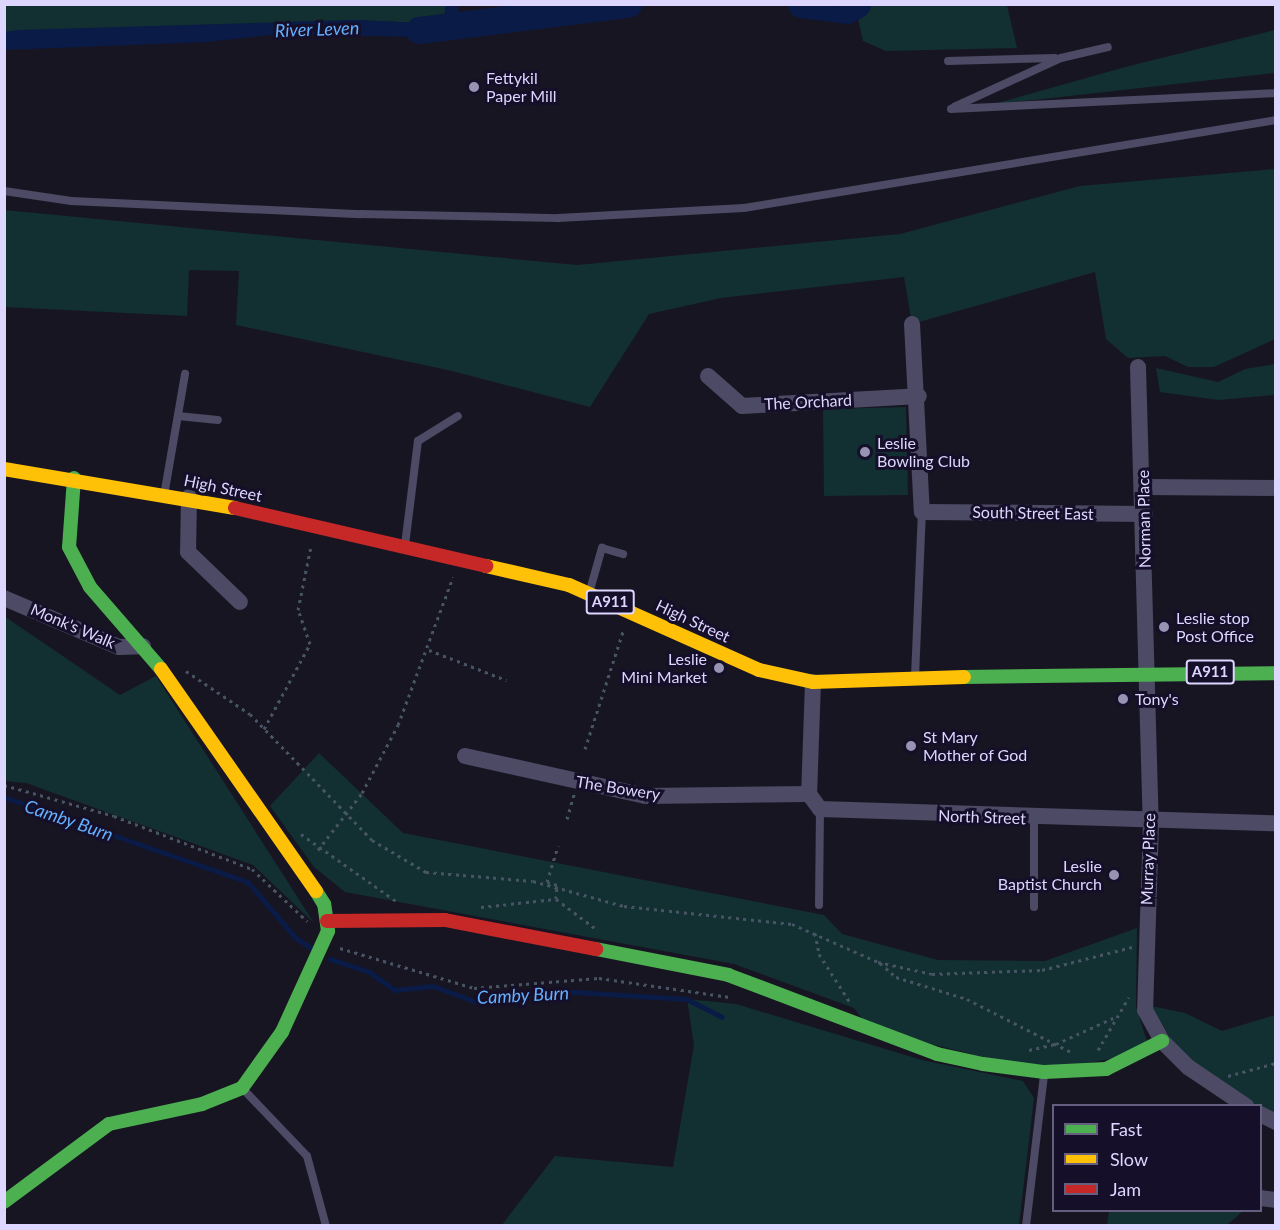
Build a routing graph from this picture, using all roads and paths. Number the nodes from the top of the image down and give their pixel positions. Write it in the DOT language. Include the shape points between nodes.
graph roads {
  1 [pos="1108,47"];
  2 [pos="1061,58"];
  3 [pos="948,61"];
  4 [pos="1275,93"];
  5 [pos="1275,120"];
  6 [pos="4,191"];
  7 [pos="912,324"];
  8 [pos="1138,367"];
  9 [pos="185,374"];
  10 [pos="708,376"];
  11 [pos="919,396"];
  12 [pos="178,416"];
  13 [pos="458,416"];
  14 [pos="218,420"];
  15 [pos="4,469"];
  16 [pos="74,477"];
  17 [pos="1145,487"];
  18 [pos="1275,488"];
  19 [pos="165,493"];
  20 [pos="189,498"];
  21 [pos="922,512"];
  22 [pos="1145,514"];
  23 [pos="315,525"];
  24 [pos="405,546"];
  25 [pos="623,554"];
  26 [pos="459,559"];
  27 [pos="590,594"];
  28 [pos="4,598"];
  29 [pos="240,602"];
  30 [pos="631,611"];
  31 [pos="143,646"];
  32 [pos="429,650"];
  33 [pos="179,666"];
  34 [pos="1145,671"];
  35 [pos="1275,673"];
  36 [pos="506,680"];
  37 [pos="915,681"];
  38 [pos="813,682"];
  39 [pos="207,684"];
  40 [pos="203,692"];
  41 [pos="264,729"];
  42 [pos="585,749"];
  43 [pos="465,756"];
  44 [pos="578,782"];
  45 [pos="809,794"];
  46 [pos="820,809"];
  47 [pos="345,812"];
  48 [pos="1034,818"];
  49 [pos="567,819"];
  50 [pos="1151,822"];
  51 [pos="1275,823"];
  52 [pos="296,827"];
  53 [pos="558,846"];
  54 [pos="318,850"];
  55 [pos="556,888"];
  56 [pos="556,899"];
  57 [pos="407,904"];
  58 [pos="819,905"];
  59 [pos="1034,907"];
  60 [pos="477,908"];
  61 [pos="576,913"];
  62 [pos="327,921"];
  63 [pos="815,931"];
  64 [pos="1128,947"];
  65 [pos="878,962"];
  66 [pos="1145,976"];
  67 [pos="854,1008"];
  68 [pos="1113,1018"];
  69 [pos="1162,1041"];
  70 [pos="1056,1044"];
  71 [pos="1019,1051"];
  72 [pos="1074,1054"];
  73 [pos="1275,1063"];
  74 [pos="1093,1070"];
  75 [pos="1044,1072"];
  76 [pos="1208,1082"];
  77 [pos="242,1088"];
  78 [pos="1243,1104"];
  79 [pos="1262,1114"];
  80 [pos="1275,1122"];
  81 [pos="4,1202"];
  82 [pos="326,1226"];
  83 [pos="1026,1226"];
  1 -- 2 [label="lane"];
  2 -- 3 [label="lane"];
  2 -- 4 [label="lane" via="951,109"];
  5 -- 6 [label="lane" via="744,208 558,218 372,214 72,201"];
  7 -- 11 [label="street"];
  8 -- 17 [label="street, Norman Place"];
  9 -- 12 [label="lane"];
  10 -- 11 [label="street, The Orchard" via="742,406"];
  11 -- 21 [label="street"];
  12 -- 14 [label="lane"];
  12 -- 19 [label="lane"];
  13 -- 24 [label="lane" via="418,441"];
  15 -- 16 [label="street, A911"];
  16 -- 19 [label="street, High Street / A911"];
  16 -- 31 [label="street" via="69,547 90,587"];
  17 -- 18 [label="street"];
  17 -- 22 [label="street, Norman Place"];
  19 -- 20 [label="street, High Street / A911"];
  20 -- 23 [label="street, High Street / A911"];
  20 -- 29 [label="street" via="188,552"];
  21 -- 22 [label="street, South Street East"];
  21 -- 37 [label="lane"];
  22 -- 34 [label="street, Norman Place"];
  23 -- 24 [label="street, High Street / A911"];
  23 -- 41 [label="path" via="298,610 310,644"];
  24 -- 26 [label="street, High Street / A911"];
  25 -- 27 [label="lane" via="602,548"];
  26 -- 27 [label="street, High Street / A911"];
  26 -- 32 [label="path"];
  27 -- 30 [label="street, High Street / A911"];
  28 -- 31 [label="street, Monk's Walk" via="119,647"];
  30 -- 38 [label="street, High Street / A911" via="759,670"];
  30 -- 42 [label="path"];
  31 -- 62 [label="street" via="234,770 324,904"];
  32 -- 36 [label="path"];
  32 -- 47 [label="path" via="398,725 362,793"];
  33 -- 39 [label="path"];
  34 -- 35 [label="street, High Street / A911"];
  34 -- 37 [label="street, High Street / A911"];
  34 -- 50 [label="street, Murray Place"];
  37 -- 38 [label="street, High Street / A911"];
  38 -- 45 [label="street"];
  39 -- 40 [label="path"];
  39 -- 41 [label="path"];
  41 -- 47 [label="path"];
  43 -- 44 [label="street, The Bowery"];
  44 -- 45 [label="street, The Bowery" via="646,796"];
  44 -- 49 [label="path"];
  45 -- 46 [label="street"];
  46 -- 48 [label="street, North Street"];
  46 -- 58 [label="lane"];
  47 -- 54 [label="path"];
  47 -- 55 [label="path" via="372,840 426,872"];
  48 -- 50 [label="street, North Street"];
  48 -- 59 [label="lane"];
  50 -- 51 [label="street, North Street"];
  50 -- 66 [label="street, Murray Place"];
  52 -- 54 [label="path"];
  53 -- 55 [label="path" via="547,882"];
  54 -- 57 [label="path"];
  55 -- 56 [label="path"];
  55 -- 63 [label="path" via="624,906 792,924"];
  56 -- 60 [label="path"];
  56 -- 61 [label="path"];
  62 -- 75 [label="street" via="445,920 651,958 728,975 938,1054"];
  62 -- 77 [label="street" via="327,940 297,1003 266,1060"];
  63 -- 65 [label="path" via="829,943"];
  63 -- 67 [label="path" via="819,954"];
  64 -- 65 [label="path" via="1064,967 1004,975 932,974"];
  65 -- 70 [label="path" via="896,977 967,999"];
  66 -- 68 [label="path"];
  66 -- 69 [label="street, Murray Place" via="1145,1010"];
  68 -- 70 [label="path"];
  68 -- 74 [label="path"];
  69 -- 74 [label="street" via="1126,1064"];
  69 -- 76 [label="street, Murray Place"];
  70 -- 71 [label="path"];
  70 -- 72 [label="path"];
  73 -- 76 [label="path"];
  74 -- 75 [label="street"];
  75 -- 83 [label="lane"];
  76 -- 78 [label="street, Murray Place"];
  77 -- 81 [label="street" via="202,1104 109,1124"];
  77 -- 82 [label="lane" via="307,1156"];
  79 -- 80 [label="street"];
}
